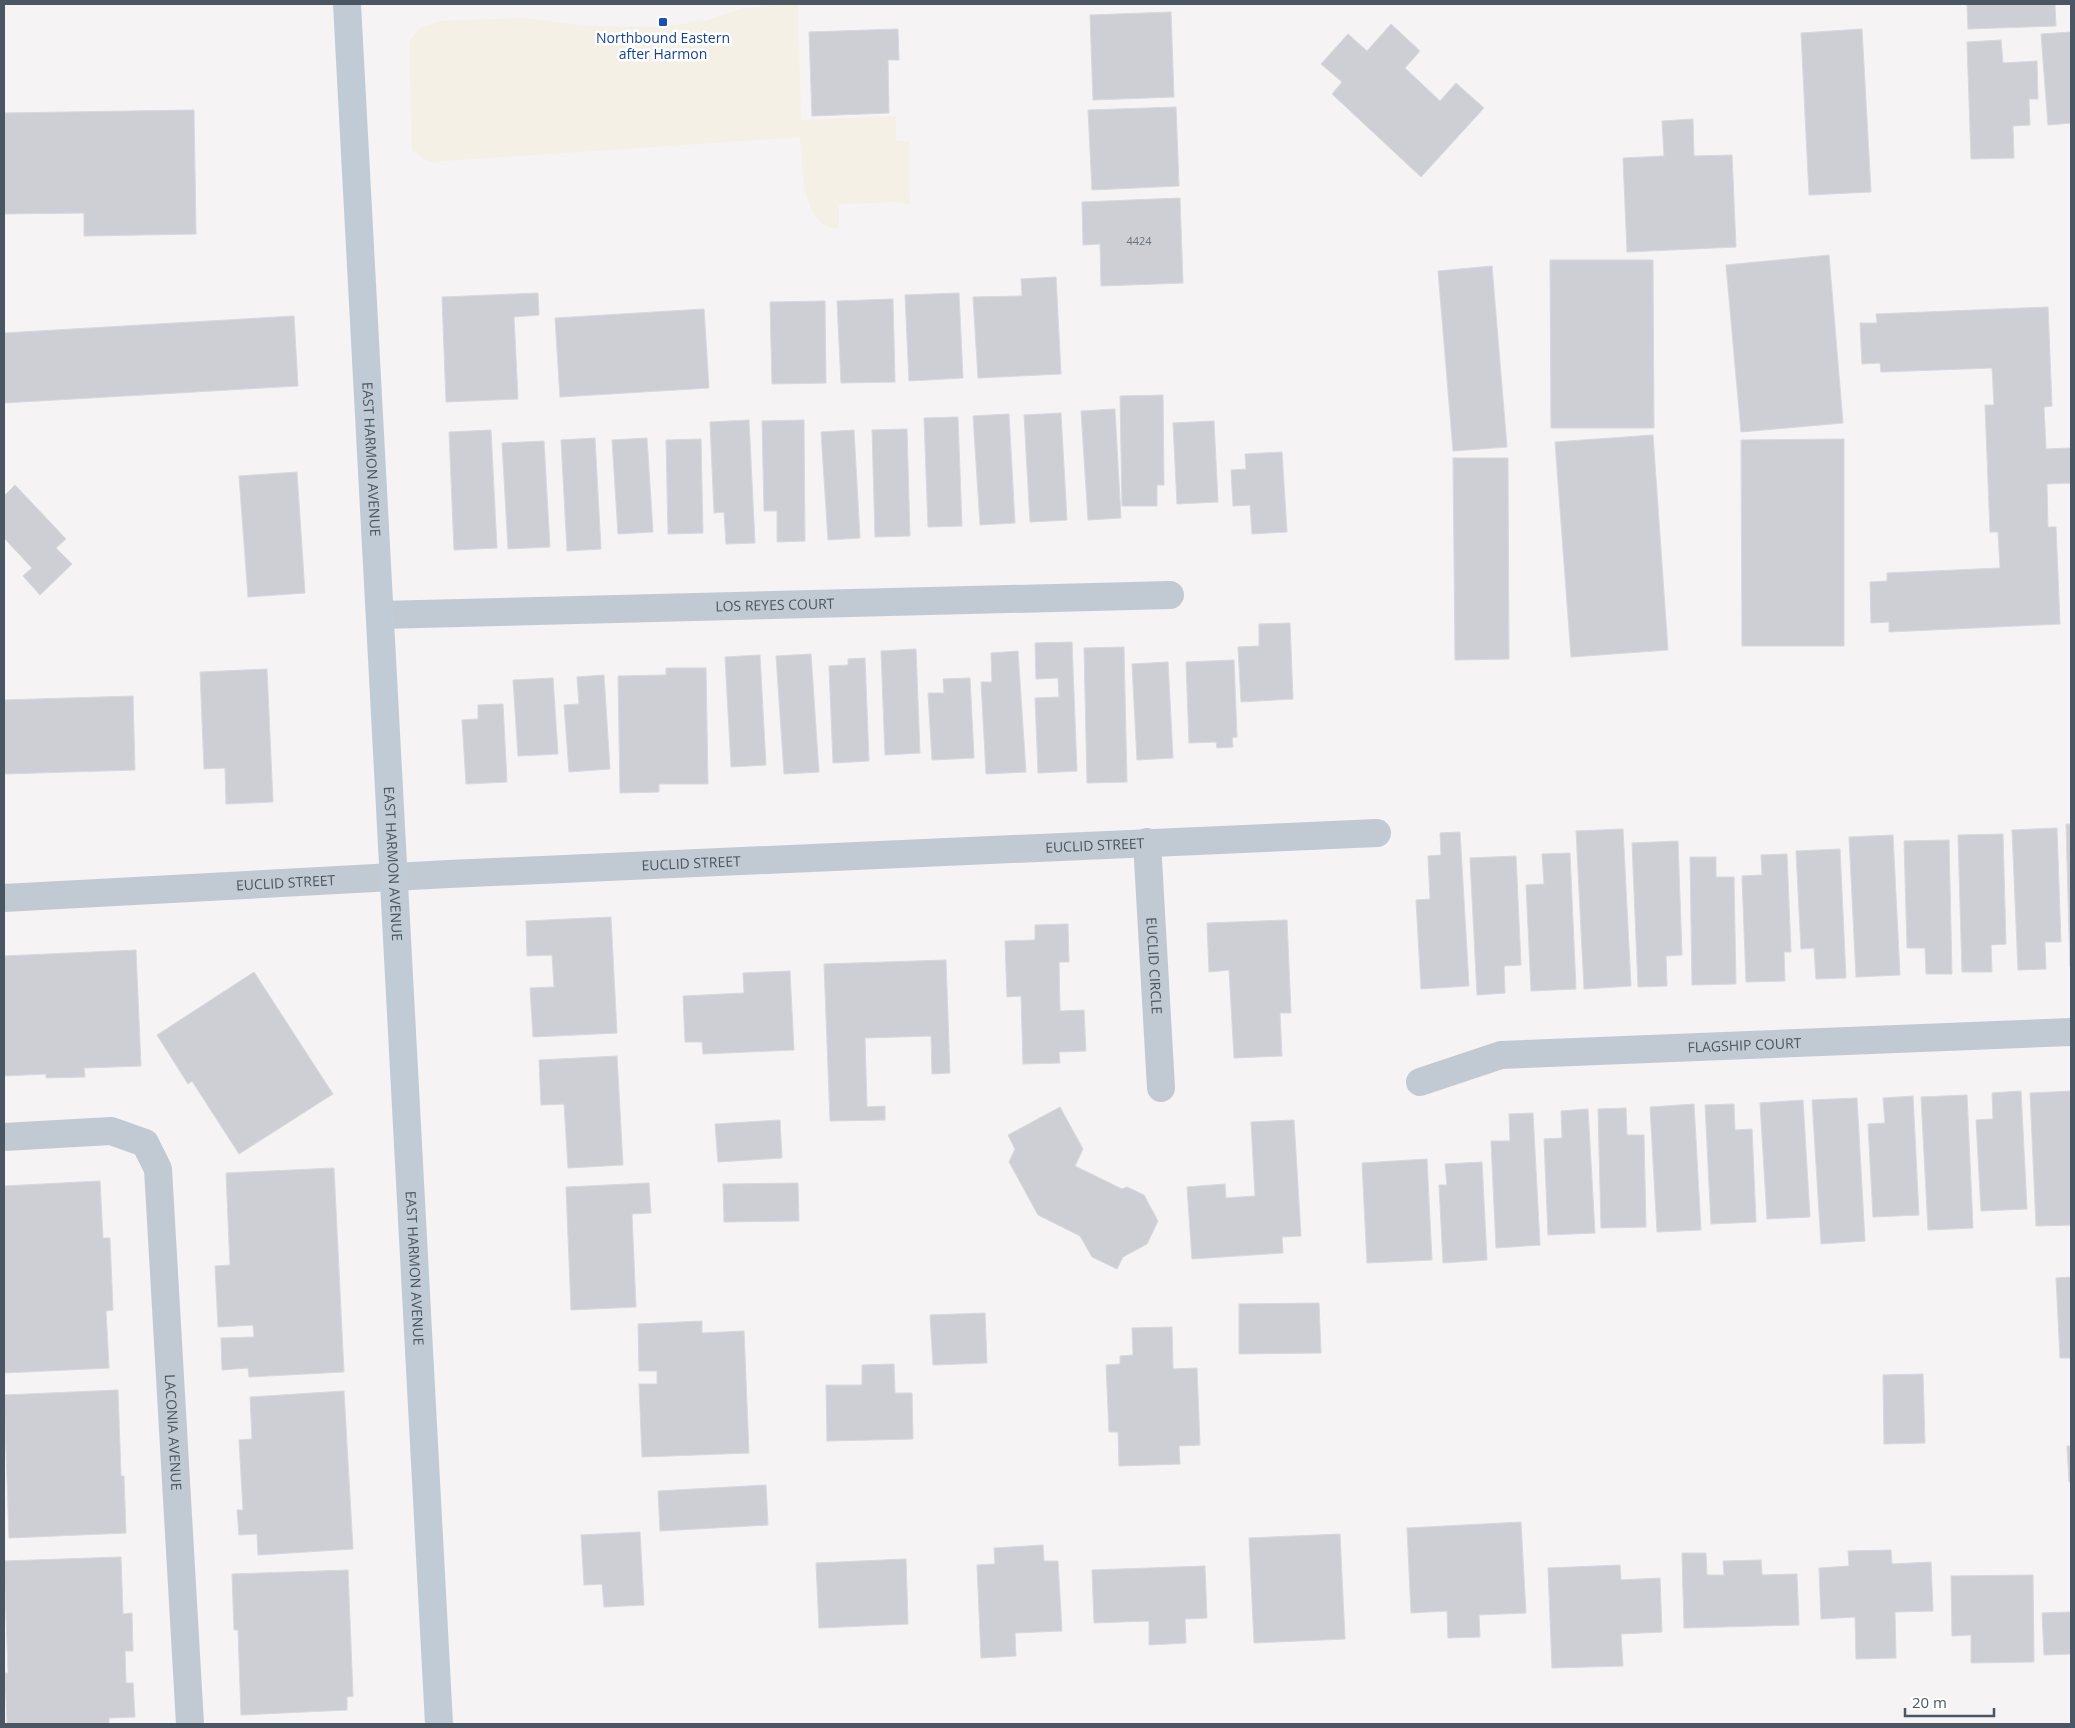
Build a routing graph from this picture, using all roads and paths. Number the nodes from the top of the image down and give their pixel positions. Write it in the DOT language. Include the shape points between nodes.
graph roads {
  1 [pos="347,4"];
  2 [pos="1170,595"];
  3 [pos="380,616"];
  4 [pos="1377,832"];
  5 [pos="1146,842"];
  6 [pos="394,877"];
  7 [pos="4,898"];
  8 [pos="2071,1032"];
  9 [pos="1420,1082"];
  10 [pos="1160,1088"];
  11 [pos="4,1136"];
  12 [pos="190,1724"];
  13 [pos="439,1724"];
  1 -- 3 [label="main road, EAST HARMON AVENUE"];
  2 -- 3 [label="street, LOS REYES COURT"];
  3 -- 6 [label="main road, EAST HARMON AVENUE"];
  4 -- 5 [label="street, EUCLID STREET"];
  5 -- 6 [label="street, EUCLID STREET"];
  5 -- 10 [label="street, EUCLID CIRCLE"];
  6 -- 7 [label="street, EUCLID STREET"];
  6 -- 13 [label="main road, EAST HARMON AVENUE"];
  8 -- 9 [label="street, FLAGSHIP COURT" via="1501,1055"];
  11 -- 12 [label="street, LACONIA AVENUE" via="111,1131 144,1143 158,1169"];
}
